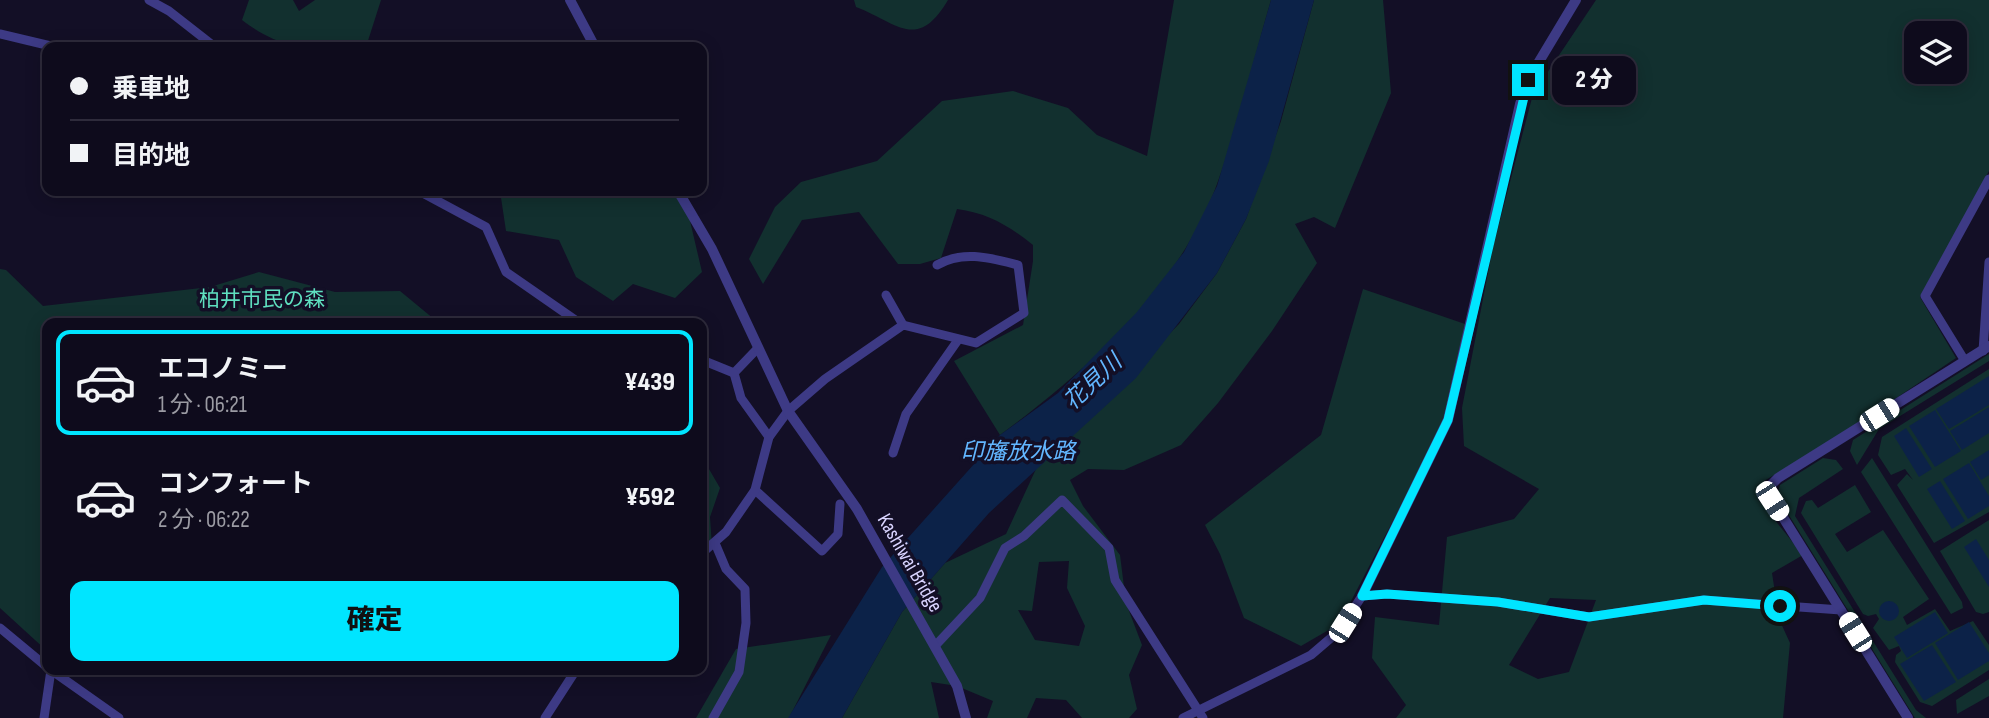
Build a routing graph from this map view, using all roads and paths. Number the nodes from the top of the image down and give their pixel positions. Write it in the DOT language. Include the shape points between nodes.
graph roads {
  1 [pos="149,0"];
  2 [pos="570,0"];
  3 [pos="1576,0"];
  4 [pos="0,34"];
  5 [pos="209,42"];
  6 [pos="592,42"];
  7 [pos="42,44"];
  8 [pos="1989,179"];
  9 [pos="428,196"];
  10 [pos="681,196"];
  11 [pos="1989,262"];
  12 [pos="937,265"];
  13 [pos="887,295"];
  14 [pos="572,318"];
  15 [pos="904,325"];
  16 [pos="958,340"];
  17 [pos="758,348"];
  18 [pos="1986,349"];
  19 [pos="1965,361"];
  20 [pos="707,362"];
  21 [pos="734,373"];
  22 [pos="788,411"];
  23 [pos="769,438"];
  24 [pos="893,453"];
  25 [pos="755,490"];
  26 [pos="840,504"];
  27 [pos="715,543"];
  28 [pos="707,549"];
  29 [pos="1362,596"];
  30 [pos="1841,610"];
  31 [pos="0,628"];
  32 [pos="935,646"];
  33 [pos="42,663"];
  34 [pos="50,675"];
  35 [pos="58,675"];
  36 [pos="573,675"];
  37 [pos="1201,715"];
  38 [pos="44,718"];
  39 [pos="120,718"];
  40 [pos="545,718"];
  41 [pos="712,718"];
  42 [pos="966,718"];
  43 [pos="1183,718"];
  44 [pos="1908,718"];
  1 -- 5 [label="street"];
  2 -- 6 [label="street"];
  3 -- 29 [label="street" via="1528,80 1520,104 1448,420"];
  4 -- 7 [label="street"];
  8 -- 19 [label="street" via="1925,296"];
  9 -- 14 [label="street" via="486,227 506,272"];
  10 -- 17 [label="street, Kashiwai Bridge" via="712,249"];
  11 -- 18 [label="street"];
  12 -- 16 [label="street" via="958,256 1018,265 1024,313 976,344"];
  13 -- 15 [label="street"];
  15 -- 16 [label="street"];
  15 -- 22 [label="street" via="825,379"];
  16 -- 24 [label="street" via="906,414"];
  17 -- 21 [label="street"];
  17 -- 22 [label="street, Kashiwai Bridge"];
  18 -- 19 [label="street"];
  19 -- 30 [label="street" via="1769,484 1768,495"];
  20 -- 21 [label="street"];
  21 -- 23 [label="street" via="741,398"];
  22 -- 23 [label="street"];
  22 -- 32 [label="street, Kashiwai Bridge" via="857,509"];
  23 -- 25 [label="street"];
  25 -- 26 [label="street" via="822,551 838,534"];
  25 -- 27 [label="street"];
  27 -- 28 [label="street"];
  27 -- 41 [label="street" via="726,569 745,589 746,623 739,671"];
  29 -- 30 [label="street" via="1498,602 1589,617 1704,600"];
  29 -- 37 [label="street" via="1339,631 1311,655"];
  30 -- 44 [label="street"];
  31 -- 33 [label="street"];
  32 -- 37 [label="street" via="980,598 1005,548 1062,500 1109,548 1115,580"];
  32 -- 42 [label="street, Kashiwai Bridge" via="957,686"];
  34 -- 38 [label="street"];
  35 -- 39 [label="street"];
  36 -- 40 [label="street"];
  37 -- 43 [label="street"];
}
